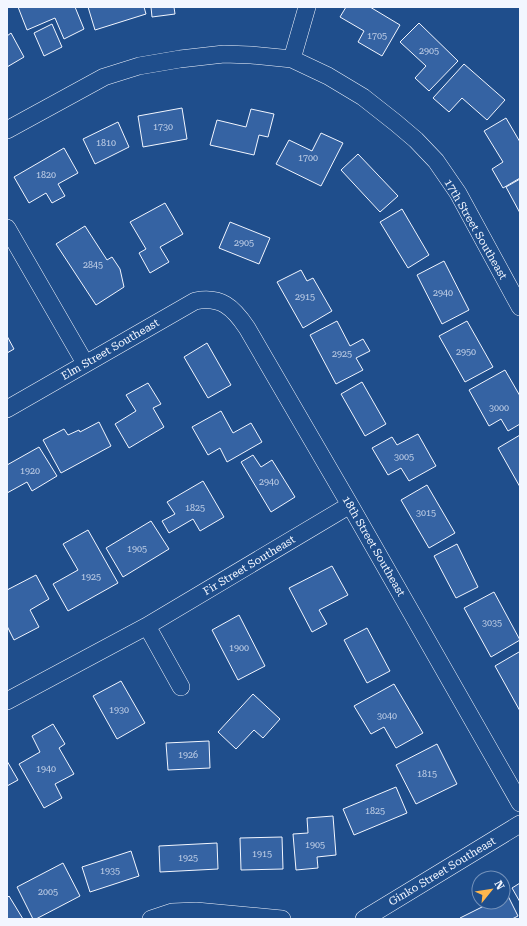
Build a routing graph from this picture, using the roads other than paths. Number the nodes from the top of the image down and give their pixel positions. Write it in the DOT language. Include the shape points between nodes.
graph roads {
  1 [pos="307,7"];
  2 [pos="292,59"];
  3 [pos="7,130"];
  4 [pos="7,228"];
  5 [pos="216,300"];
  6 [pos="520,307"];
  7 [pos="85,363"];
  8 [pos="7,409"];
  9 [pos="350,505"];
  10 [pos="147,626"];
  11 [pos="180,687"];
  12 [pos="7,702"];
  13 [pos="520,803"];
  14 [pos="520,824"];
  15 [pos="151,919"];
  16 [pos="282,919"];
  17 [pos="364,919"];
  1 -- 2 [label="street"];
  2 -- 3 [label="street, 17th Street Southeast" via="224,54 139,66 104,77"];
  2 -- 6 [label="street, 17th Street Southeast" via="363,97 416,140 436,161 458,193"];
  4 -- 7 [label="street"];
  5 -- 7 [label="street, Elm Street Southeast" via="195,301"];
  5 -- 9 [label="street, 18th Street Southeast" via="237,313 247,328"];
  7 -- 8 [label="street, Elm Street Southeast"];
  9 -- 10 [label="street, Fir Street Southeast"];
  9 -- 13 [label="street, 18th Street Southeast"];
  10 -- 11 [label="street"];
  10 -- 12 [label="street, Fir Street Southeast"];
  14 -- 17 [label="street, Ginko Street Southeast"];
  15 -- 16 [label="street" via="172,912 196,911"];
}
